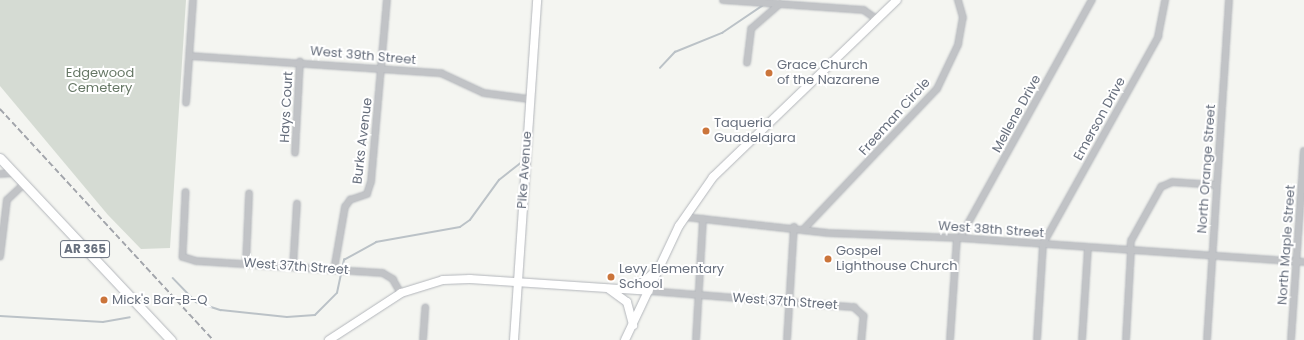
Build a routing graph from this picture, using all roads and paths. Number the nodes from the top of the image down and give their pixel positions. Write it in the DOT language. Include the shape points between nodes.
graph roads {
  1 [pos="193,0"];
  2 [pos="387,0"];
  3 [pos="537,0"];
  4 [pos="723,0"];
  5 [pos="897,0"];
  6 [pos="958,0"];
  7 [pos="1092,0"];
  8 [pos="1166,0"];
  9 [pos="1229,0"];
  10 [pos="777,3"];
  11 [pos="877,19"];
  12 [pos="190,56"];
  13 [pos="300,62"];
  14 [pos="747,63"];
  15 [pos="382,69"];
  16 [pos="529,99"];
  17 [pos="186,104"];
  18 [pos="1304,151"];
  19 [pos="295,153"];
  20 [pos="0,158"];
  21 [pos="14,173"];
  22 [pos="0,174"];
  23 [pos="24,184"];
  24 [pos="1216,185"];
  25 [pos="186,192"];
  26 [pos="248,194"];
  27 [pos="297,204"];
  28 [pos="685,217"];
  29 [pos="703,219"];
  30 [pos="794,227"];
  31 [pos="804,230"];
  32 [pos="958,238"];
  33 [pos="1043,244"];
  34 [pos="1088,248"];
  35 [pos="1130,251"];
  36 [pos="1212,256"];
  37 [pos="0,257"];
  38 [pos="1297,261"];
  39 [pos="1304,262"];
  40 [pos="246,264"];
  41 [pos="293,267"];
  42 [pos="659,268"];
  43 [pos="335,270"];
  44 [pos="518,282"];
  45 [pos="608,289"];
  46 [pos="619,290"];
  47 [pos="649,292"];
  48 [pos="400,293"];
  49 [pos="698,295"];
  50 [pos="789,302"];
  51 [pos="425,308"];
  52 [pos="633,326"];
  53 [pos="171,340"];
  54 [pos="329,340"];
  55 [pos="423,340"];
  56 [pos="514,340"];
  57 [pos="625,340"];
  58 [pos="696,340"];
  59 [pos="787,340"];
  60 [pos="862,340"];
  61 [pos="950,340"];
  62 [pos="1037,340"];
  63 [pos="1082,340"];
  64 [pos="1126,340"];
  65 [pos="1207,340"];
  66 [pos="1291,340"];
  1 -- 12 [label="street"];
  2 -- 15 [label="street, Burks Avenue"];
  3 -- 16 [label="main road, Pike Avenue"];
  4 -- 10 [label="street"];
  5 -- 11 [label="main road"];
  6 -- 31 [label="street, Freeman Circle" via="963,18 958,45 937,89"];
  7 -- 32 [label="street, Mellene Drive"];
  8 -- 33 [label="street, Emerson Drive" via="1158,37"];
  9 -- 24 [label="street, North Orange Street"];
  10 -- 11 [label="street" via="864,10"];
  10 -- 14 [label="street" via="751,29"];
  11 -- 28 [label="main road" via="713,177"];
  12 -- 13 [label="street, West 39th Street"];
  12 -- 17 [label="street"];
  13 -- 15 [label="street, West 39th Street"];
  13 -- 19 [label="street, Hays Court"];
  15 -- 16 [label="street, West 39th Street" via="441,73 484,93"];
  15 -- 43 [label="street, Burks Avenue" via="370,190 350,200 345,207"];
  16 -- 44 [label="main road, Pike Avenue"];
  18 -- 38 [label="street, North Maple Street"];
  20 -- 21 [label="main road, AR 365"];
  21 -- 22 [label="street"];
  21 -- 23 [label="main road, AR 365"];
  23 -- 37 [label="street" via="7,200"];
  23 -- 53 [label="main road, AR 365"];
  24 -- 35 [label="street" via="1172,182 1161,187 1131,241"];
  24 -- 36 [label="street, North Orange Street"];
  25 -- 40 [label="street, West 37th Street" via="182,256 196,261"];
  26 -- 40 [label="street"];
  27 -- 41 [label="street"];
  28 -- 29 [label="street, West 38th Street"];
  28 -- 42 [label="main road"];
  29 -- 30 [label="street, West 38th Street"];
  29 -- 49 [label="street"];
  30 -- 31 [label="street, West 38th Street"];
  30 -- 50 [label="street"];
  31 -- 32 [label="street, West 38th Street"];
  32 -- 33 [label="street, West 38th Street"];
  32 -- 61 [label="street"];
  33 -- 34 [label="street, West 38th Street"];
  33 -- 62 [label="street"];
  34 -- 35 [label="street, West 38th Street"];
  34 -- 63 [label="street"];
  35 -- 36 [label="street, West 38th Street"];
  35 -- 64 [label="street"];
  36 -- 38 [label="street, West 38th Street"];
  36 -- 65 [label="street, North Orange Street"];
  38 -- 39 [label="street, West 38th Street"];
  38 -- 66 [label="street, North Maple Street"];
  40 -- 41 [label="street, West 37th Street"];
  41 -- 43 [label="street, West 37th Street"];
  42 -- 46 [label="main road" via="642,283"];
  42 -- 47 [label="main road"];
  43 -- 48 [label="street, West 37th Street" via="383,273 393,279"];
  44 -- 45 [label="main road, West 37th Street"];
  44 -- 48 [label="main road, West 37th Street" via="456,279 428,283"];
  44 -- 56 [label="main road, Pike Avenue"];
  45 -- 46 [label="main road, West 37th Street"];
  45 -- 52 [label="main road" via="628,302"];
  46 -- 47 [label="main road, West 37th Street"];
  47 -- 49 [label="street, West 37th Street"];
  47 -- 52 [label="main road"];
  48 -- 54 [label="main road, West 37th Street"];
  49 -- 50 [label="street, West 37th Street"];
  49 -- 58 [label="street"];
  50 -- 59 [label="street"];
  50 -- 60 [label="street, West 37th Street" via="861,310"];
  51 -- 55 [label="street"];
  52 -- 57 [label="main road"];
}
